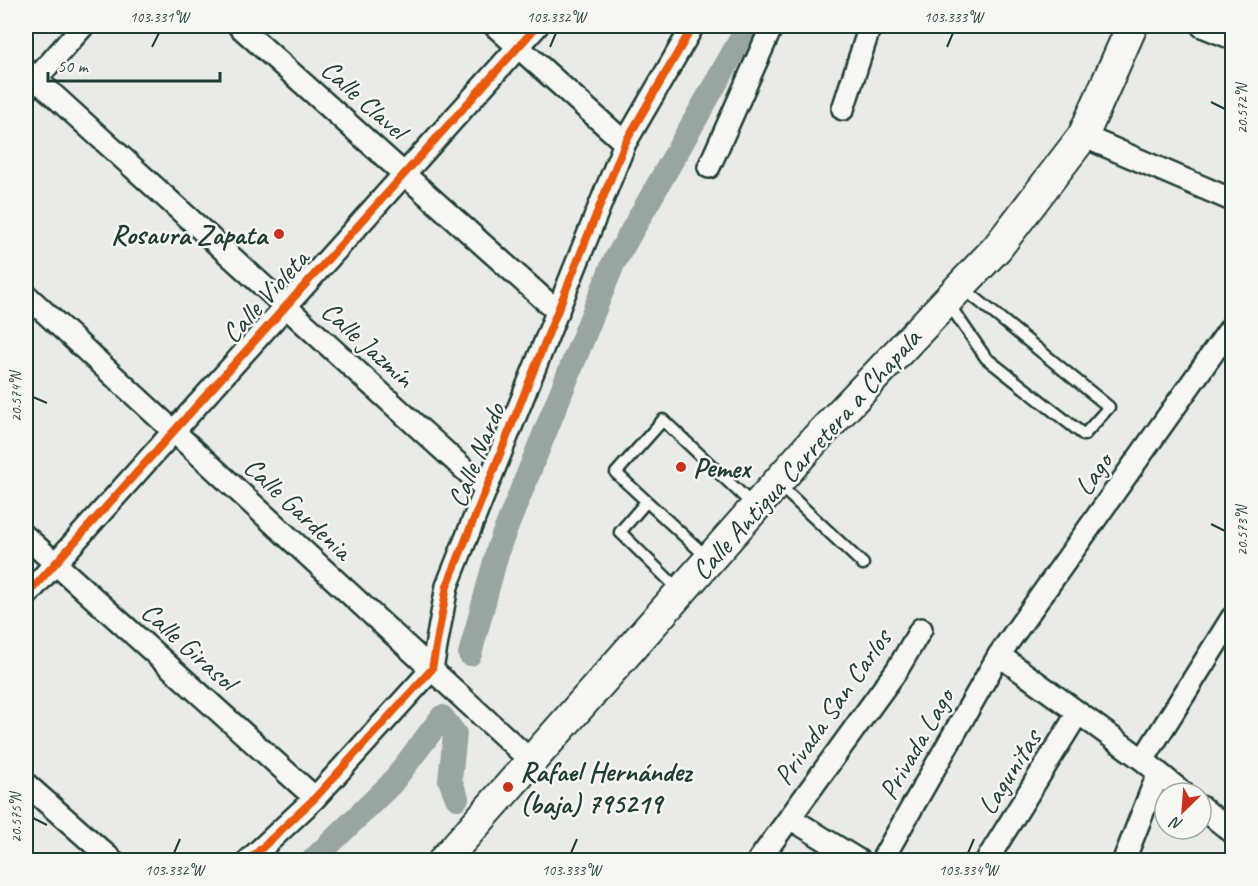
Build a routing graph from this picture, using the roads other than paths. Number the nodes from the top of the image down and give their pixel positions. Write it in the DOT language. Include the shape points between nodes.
graph roads {
  1 [pos="83,26"];
  2 [pos="239,26"];
  3 [pos="495,26"];
  4 [pos="537,26"];
  5 [pos="693,26"];
  6 [pos="772,26"];
  7 [pos="870,26"];
  8 [pos="1132,26"];
  9 [pos="1202,26"];
  10 [pos="1233,38"];
  11 [pos="518,46"];
  12 [pos="29,80"];
  13 [pos="843,109"];
  14 [pos="1083,136"];
  15 [pos="626,143"];
  16 [pos="709,167"];
  17 [pos="404,173"];
  18 [pos="1233,200"];
  19 [pos="953,293"];
  20 [pos="26,295"];
  21 [pos="285,308"];
  22 [pos="558,312"];
  23 [pos="1233,327"];
  24 [pos="173,431"];
  25 [pos="777,483"];
  26 [pos="486,489"];
  27 [pos="646,502"];
  28 [pos="755,507"];
  29 [pos="26,537"];
  30 [pos="710,559"];
  31 [pos="54,563"];
  32 [pos="863,564"];
  33 [pos="681,592"];
  34 [pos="26,596"];
  35 [pos="1233,618"];
  36 [pos="921,629"];
  37 [pos="999,655"];
  38 [pos="432,669"];
  39 [pos="1078,713"];
  40 [pos="532,762"];
  41 [pos="1150,767"];
  42 [pos="1168,781"];
  43 [pos="26,784"];
  44 [pos="315,798"];
  45 [pos="1213,816"];
  46 [pos="790,818"];
  47 [pos="1233,832"];
  48 [pos="456,856"];
  49 [pos="112,861"];
  50 [pos="249,861"];
  51 [pos="759,861"];
  52 [pos="858,861"];
  53 [pos="882,861"];
  54 [pos="987,861"];
  55 [pos="1124,861"];
  1 -- 12 [label="street"];
  2 -- 17 [label="street, Calle Clavel"];
  3 -- 11 [label="street"];
  4 -- 11 [label="street, Calle Violeta"];
  5 -- 15 [label="street, Calle Nardo"];
  6 -- 16 [label="street"];
  7 -- 13 [label="street"];
  8 -- 14 [label="main road, Calle Antigua Carretera a Chapala"];
  9 -- 10 [label="street"];
  11 -- 15 [label="street"];
  11 -- 17 [label="street, Calle Violeta"];
  12 -- 21 [label="street, Calle Jazmín"];
  14 -- 18 [label="street"];
  14 -- 19 [label="main road, Calle Antigua Carretera a Chapala" via="997,248"];
  15 -- 22 [label="street, Calle Nardo"];
  17 -- 21 [label="street, Calle Violeta"];
  17 -- 22 [label="street, Calle Clavel"];
  19 -- 19 [label="lane" via="1109,407 1084,435 986,358"];
  19 -- 25 [label="main road, Calle Antigua Carretera a Chapala"];
  20 -- 24 [label="street, Calle Gardenia"];
  21 -- 24 [label="street, Calle Violeta"];
  21 -- 26 [label="street, Calle Jazmín"];
  22 -- 26 [label="street, Calle Nardo"];
  23 -- 37 [label="street, Lago"];
  24 -- 31 [label="street, Calle Violeta"];
  24 -- 38 [label="street, Calle Gardenia"];
  25 -- 28 [label="main road, Calle Antigua Carretera a Chapala"];
  25 -- 32 [label="lane"];
  26 -- 38 [label="street, Calle Nardo" via="447,586"];
  27 -- 28 [label="lane" via="616,474 663,420"];
  27 -- 30 [label="lane"];
  27 -- 33 [label="lane" via="620,532"];
  28 -- 30 [label="main road, Calle Antigua Carretera a Chapala"];
  29 -- 31 [label="street, Calle Girasol"];
  30 -- 33 [label="main road, Calle Antigua Carretera a Chapala"];
  31 -- 34 [label="street, Calle Violeta"];
  31 -- 44 [label="street, Calle Girasol"];
  33 -- 40 [label="main road, Calle Antigua Carretera a Chapala"];
  35 -- 41 [label="street"];
  36 -- 46 [label="street, Privada San Carlos" via="897,670"];
  37 -- 39 [label="street"];
  37 -- 53 [label="street, Privada Lago"];
  38 -- 40 [label="street, Calle Gardenia"];
  38 -- 44 [label="street"];
  39 -- 41 [label="street"];
  39 -- 54 [label="street, Lagunitas"];
  40 -- 48 [label="main road, Calle Antigua Carretera a Chapala"];
  41 -- 42 [label="street"];
  41 -- 55 [label="street"];
  43 -- 49 [label="street"];
  44 -- 50 [label="street"];
  45 -- 47 [label="street"];
  46 -- 51 [label="street, Privada San Carlos"];
  46 -- 52 [label="street, Privada San Carlos"];
}
